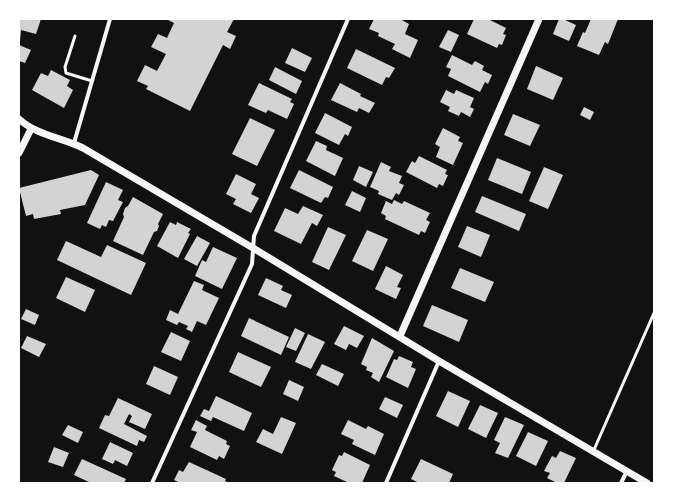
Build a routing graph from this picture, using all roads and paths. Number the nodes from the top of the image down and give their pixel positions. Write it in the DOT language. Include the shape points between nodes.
graph roads {
  1 [pos="110,19"];
  2 [pos="348,19"];
  3 [pos="539,19"];
  4 [pos="75,36"];
  5 [pos="92,81"];
  6 [pos="19,119"];
  7 [pos="32,129"];
  8 [pos="74,143"];
  9 [pos="19,153"];
  10 [pos="253,248"];
  11 [pos="654,313"];
  12 [pos="400,336"];
  13 [pos="439,361"];
  14 [pos="594,452"];
  15 [pos="626,471"];
  16 [pos="152,483"];
  17 [pos="386,483"];
  18 [pos="621,483"];
  19 [pos="647,483"];
  1 -- 5 [label="street"];
  2 -- 10 [label="street" via="254,236"];
  3 -- 12 [label="street"];
  4 -- 5 [label="lane" via="65,67 66,73"];
  5 -- 8 [label="street"];
  6 -- 7 [label="street"];
  7 -- 8 [label="street"];
  7 -- 9 [label="street"];
  8 -- 10 [label="street"];
  10 -- 12 [label="street"];
  10 -- 16 [label="street" via="252,264"];
  11 -- 14 [label="lane"];
  12 -- 13 [label="street"];
  13 -- 14 [label="street"];
  13 -- 17 [label="street"];
  14 -- 15 [label="street"];
  15 -- 18 [label="street"];
  15 -- 19 [label="street"];
}
